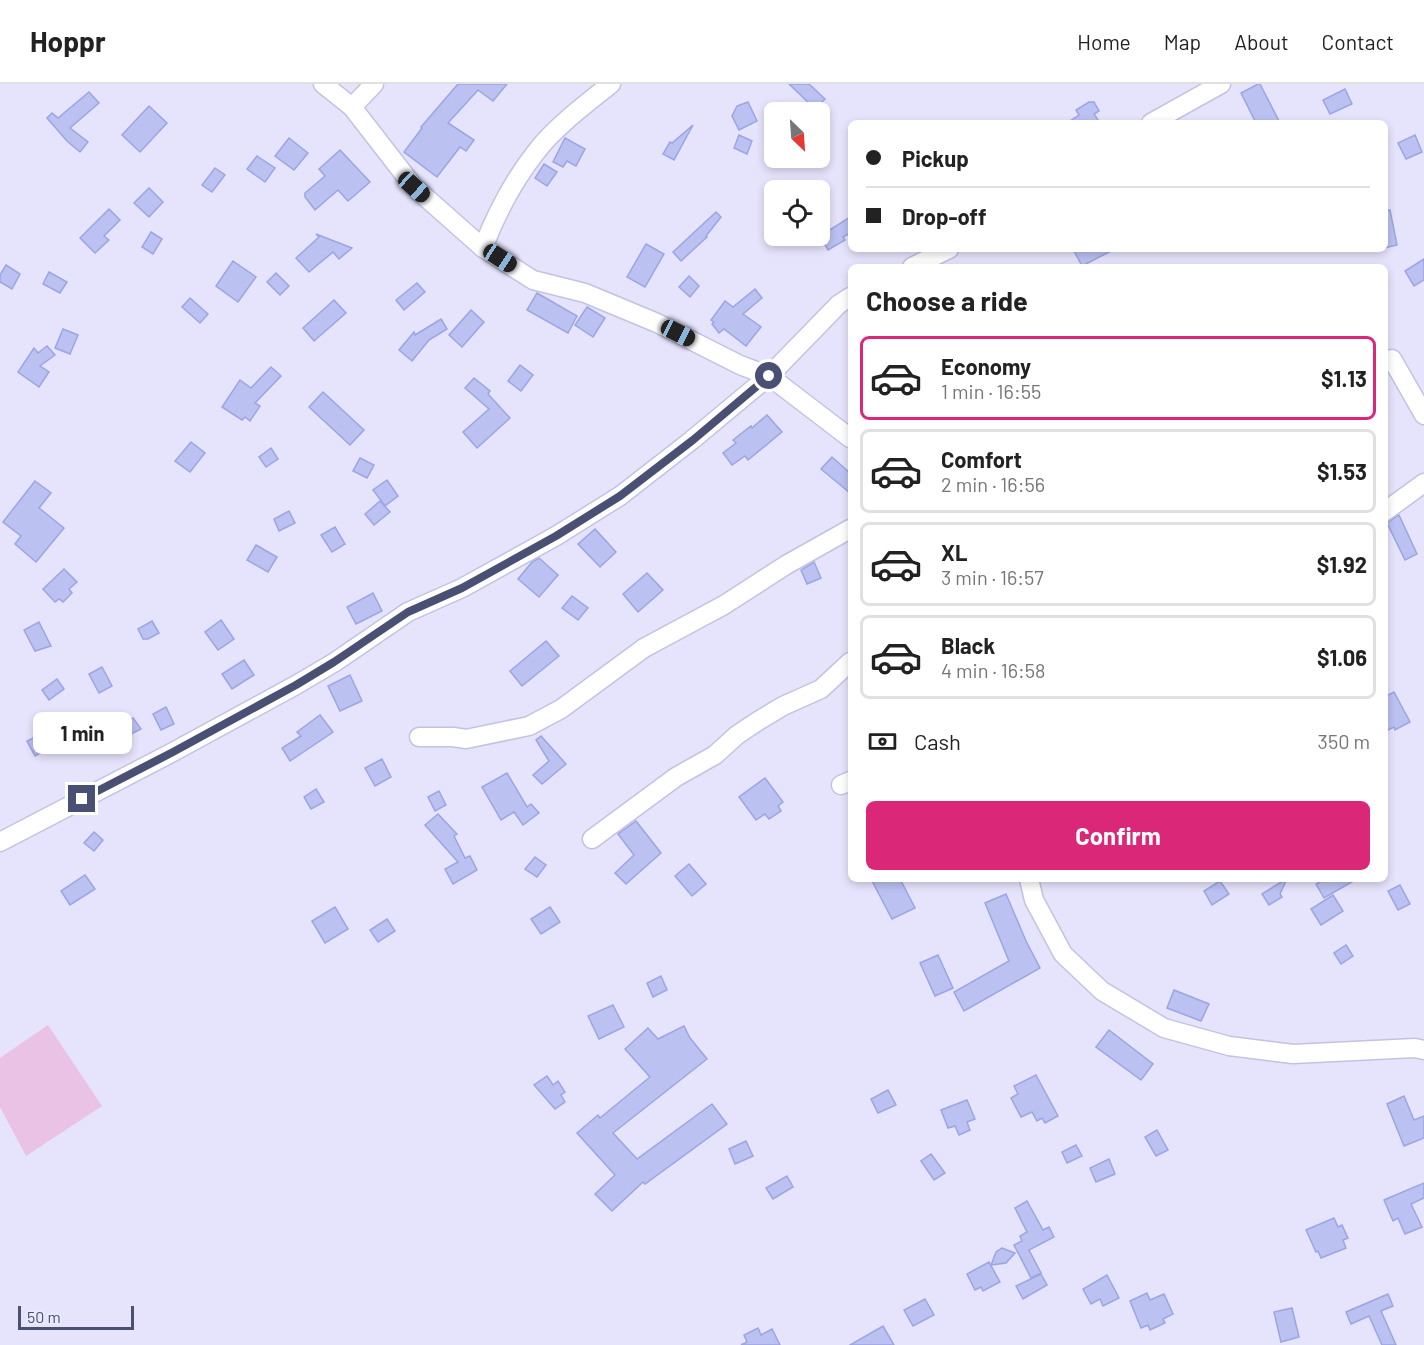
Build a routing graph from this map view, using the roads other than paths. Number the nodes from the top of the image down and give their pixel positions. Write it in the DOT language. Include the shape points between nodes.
graph roads {
  1 [pos="323,84"];
  2 [pos="374,84"];
  3 [pos="611,84"];
  4 [pos="1221,84"];
  5 [pos="352,107"];
  6 [pos="1156,120"];
  7 [pos="483,248"];
  8 [pos="943,252"];
  9 [pos="918,264"];
  10 [pos="848,298"];
  11 [pos="1388,361"];
  12 [pos="769,376"];
  13 [pos="1424,415"];
  14 [pos="848,436"];
  15 [pos="1424,483"];
  16 [pos="1388,509"];
  17 [pos="848,531"];
  18 [pos="848,664"];
  19 [pos="419,737"];
  20 [pos="592,839"];
  21 [pos="0,842"];
  22 [pos="1030,882"];
  23 [pos="1424,1050"];
  1 -- 5 [label="street"];
  2 -- 5 [label="street"];
  3 -- 7 [label="street" via="537,151 502,205"];
  4 -- 6 [label="street"];
  5 -- 7 [label="street" via="414,187"];
  7 -- 12 [label="street" via="533,280 585,293 657,322"];
  8 -- 9 [label="street"];
  10 -- 12 [label="street"];
  11 -- 13 [label="street" via="1392,359"];
  12 -- 14 [label="street"];
  12 -- 21 [label="street" via="620,496 556,536 462,588 408,612 296,685"];
  15 -- 16 [label="street"];
  17 -- 19 [label="street" via="645,648 561,709 529,726 466,739"];
  18 -- 20 [label="street" via="821,689 758,721"];
  22 -- 23 [label="street" via="1034,900 1063,954 1102,991 1164,1028 1229,1046 1293,1054"];
}
